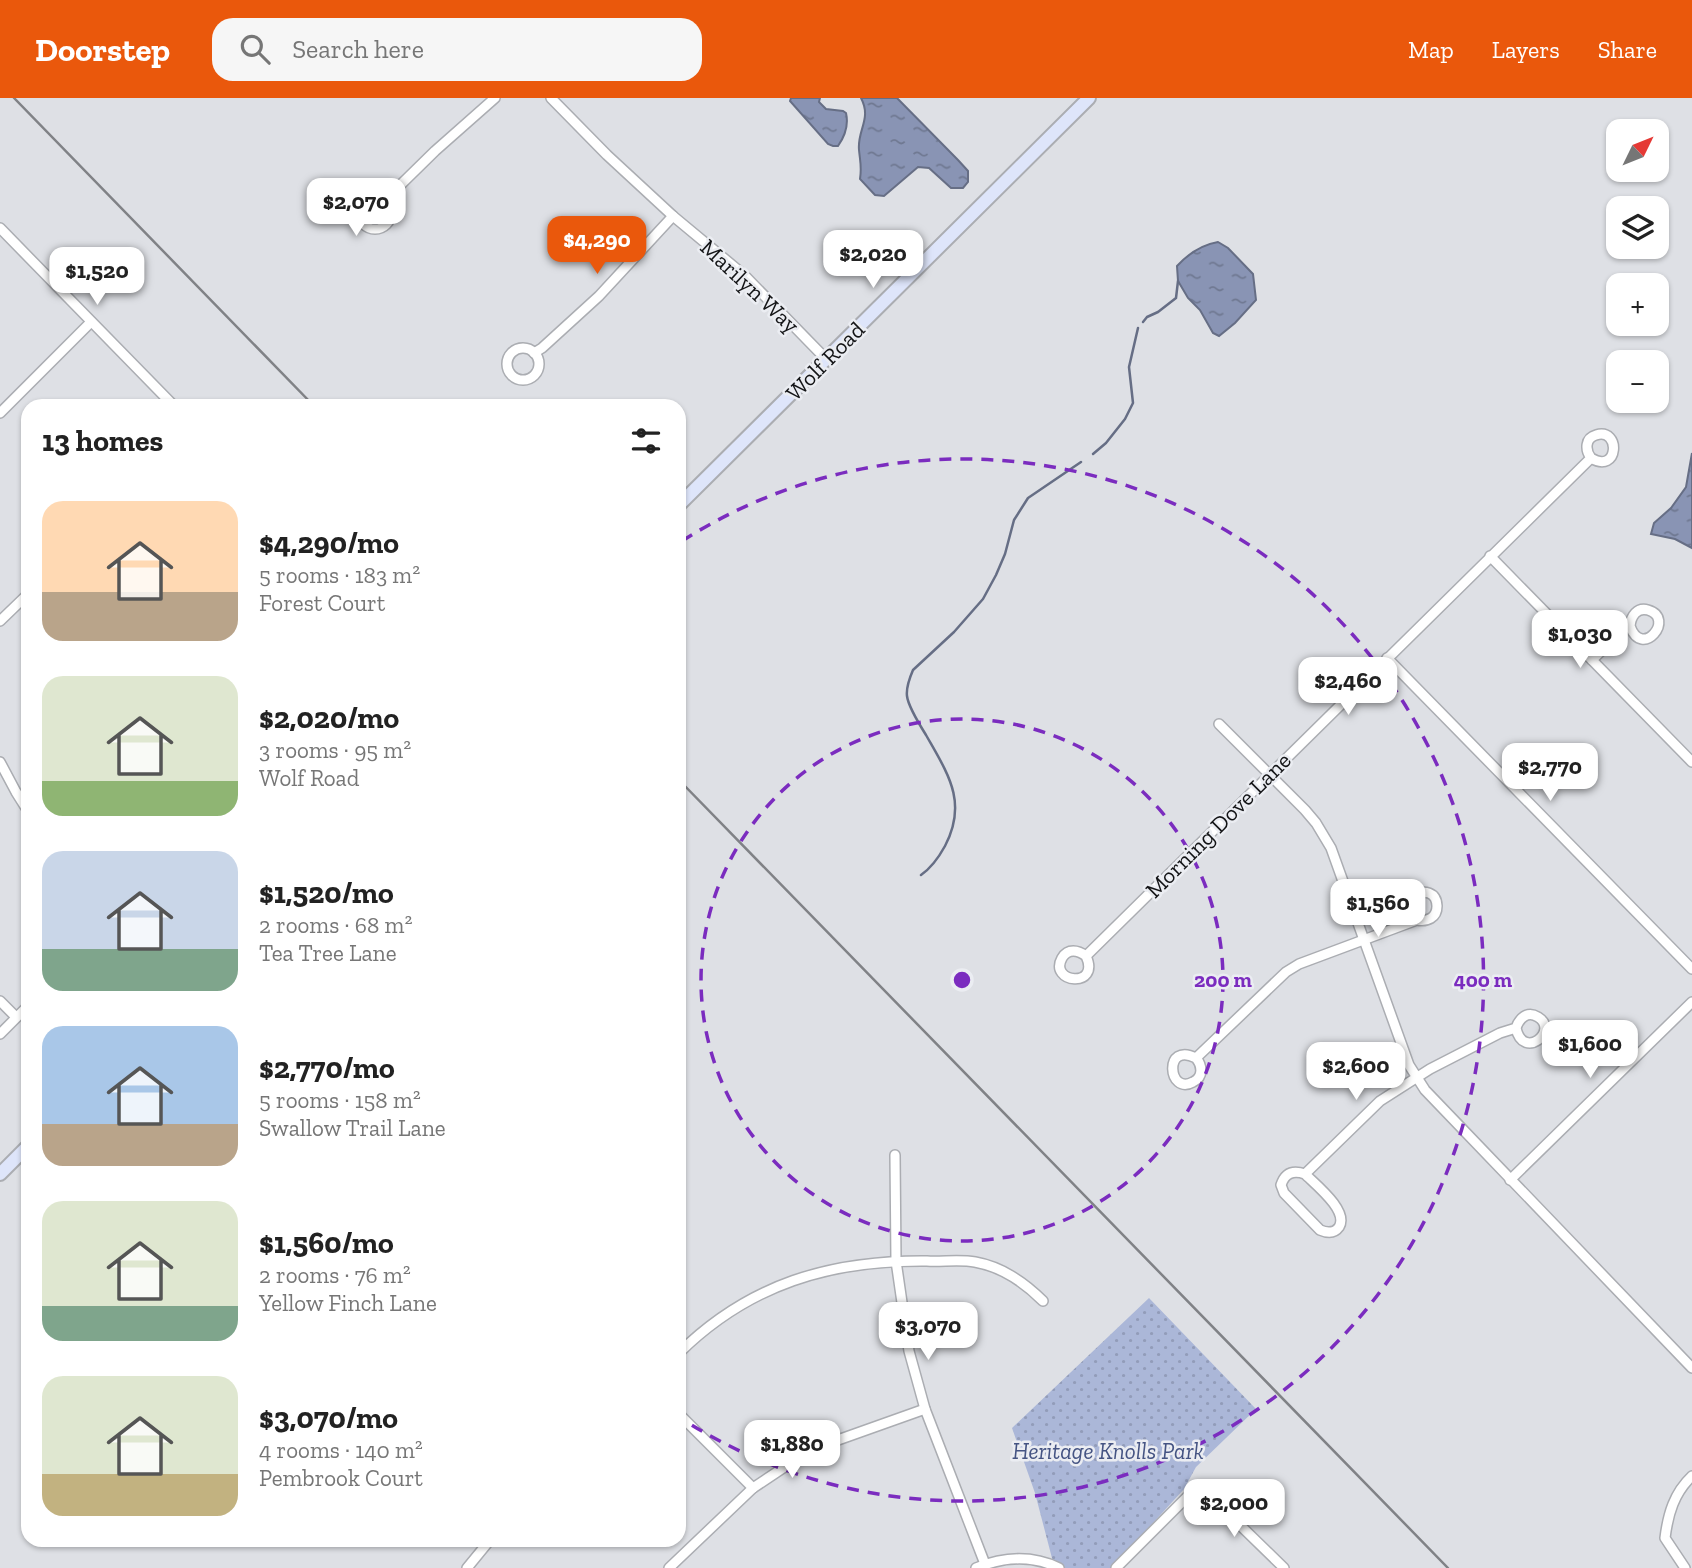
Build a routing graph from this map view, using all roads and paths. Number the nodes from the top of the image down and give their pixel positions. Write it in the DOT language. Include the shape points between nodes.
graph roads {
  1 [pos="495,98"];
  2 [pos="551,98"];
  3 [pos="1089,98"];
  4 [pos="384,201"];
  5 [pos="673,216"];
  6 [pos="0,228"];
  7 [pos="92,322"];
  8 [pos="534,353"];
  9 [pos="826,359"];
  10 [pos="167,399"];
  11 [pos="0,413"];
  12 [pos="1591,458"];
  13 [pos="686,498"];
  14 [pos="1490,556"];
  15 [pos="21,601"];
  16 [pos="0,621"];
  17 [pos="1630,626"];
  18 [pos="1387,659"];
  19 [pos="1592,660"];
  20 [pos="1219,724"];
  21 [pos="0,762"];
  22 [pos="1692,762"];
  23 [pos="1269,774"];
  24 [pos="21,797"];
  25 [pos="1417,920"];
  26 [pos="1363,941"];
  27 [pos="1086,956"];
  28 [pos="1692,969"];
  29 [pos="0,1001"];
  30 [pos="1692,1002"];
  31 [pos="21,1012"];
  32 [pos="16,1017"];
  33 [pos="1516,1028"];
  34 [pos="0,1034"];
  35 [pos="1196,1058"];
  36 [pos="1417,1078"];
  37 [pos="21,1153"];
  38 [pos="895,1155"];
  39 [pos="0,1174"];
  40 [pos="1305,1174"];
  41 [pos="1510,1180"];
  42 [pos="895,1261"];
  43 [pos="1043,1301"];
  44 [pos="686,1347"];
  45 [pos="1692,1368"];
  46 [pos="925,1409"];
  47 [pos="686,1421"];
  48 [pos="1692,1476"];
  49 [pos="753,1488"];
  50 [pos="484,1547"];
  51 [pos="980,1566"];
  52 [pos="467,1568"];
  53 [pos="669,1568"];
  54 [pos="1059,1568"];
  55 [pos="1116,1568"];
  56 [pos="1284,1568"];
  57 [pos="1685,1568"];
  1 -- 4 [label="street"];
  2 -- 5 [label="street, Marilyn Way"];
  3 -- 9 [label="main road, Wolf Road"];
  5 -- 8 [label="street" via="599,296"];
  5 -- 9 [label="street, Marilyn Way" via="744,275"];
  6 -- 7 [label="street"];
  7 -- 10 [label="street"];
  7 -- 11 [label="street"];
  9 -- 13 [label="main road, Wolf Road"];
  12 -- 14 [label="street, Morning Dove Lane"];
  14 -- 18 [label="street, Morning Dove Lane"];
  14 -- 19 [label="street"];
  15 -- 16 [label="street"];
  17 -- 19 [label="street"];
  18 -- 23 [label="street, Morning Dove Lane"];
  18 -- 28 [label="street"];
  19 -- 22 [label="street"];
  20 -- 23 [label="street"];
  21 -- 24 [label="street"];
  23 -- 26 [label="street" via="1316,823 1331,848"];
  23 -- 27 [label="street, Morning Dove Lane"];
  25 -- 26 [label="street"];
  26 -- 35 [label="street" via="1286,972"];
  26 -- 36 [label="street"];
  29 -- 32 [label="street"];
  30 -- 41 [label="street"];
  31 -- 32 [label="street"];
  32 -- 34 [label="street"];
  33 -- 36 [label="street"];
  36 -- 40 [label="street" via="1368,1110"];
  36 -- 41 [label="street"];
  37 -- 39 [label="main road"];
  38 -- 42 [label="street"];
  40 -- 40 [label="street" via="1291,1172 1283,1178 1284,1193 1320,1230 1335,1231 1342,1218 1339,1210"];
  41 -- 45 [label="street"];
  42 -- 43 [label="street" via="974,1262 1004,1271"];
  42 -- 44 [label="street" via="838,1268 784,1284 735,1309"];
  42 -- 46 [label="street" via="909,1351"];
  46 -- 49 [label="street" via="821,1446"];
  46 -- 51 [label="street"];
  47 -- 49 [label="street"];
  48 -- 57 [label="street" via="1674,1500 1665,1538"];
  49 -- 53 [label="street"];
  50 -- 52 [label="street"];
  51 -- 54 [label="street" via="1019,1558"];
  55 -- 56 [label="street" via="1192,1492 1202,1489"];
}
